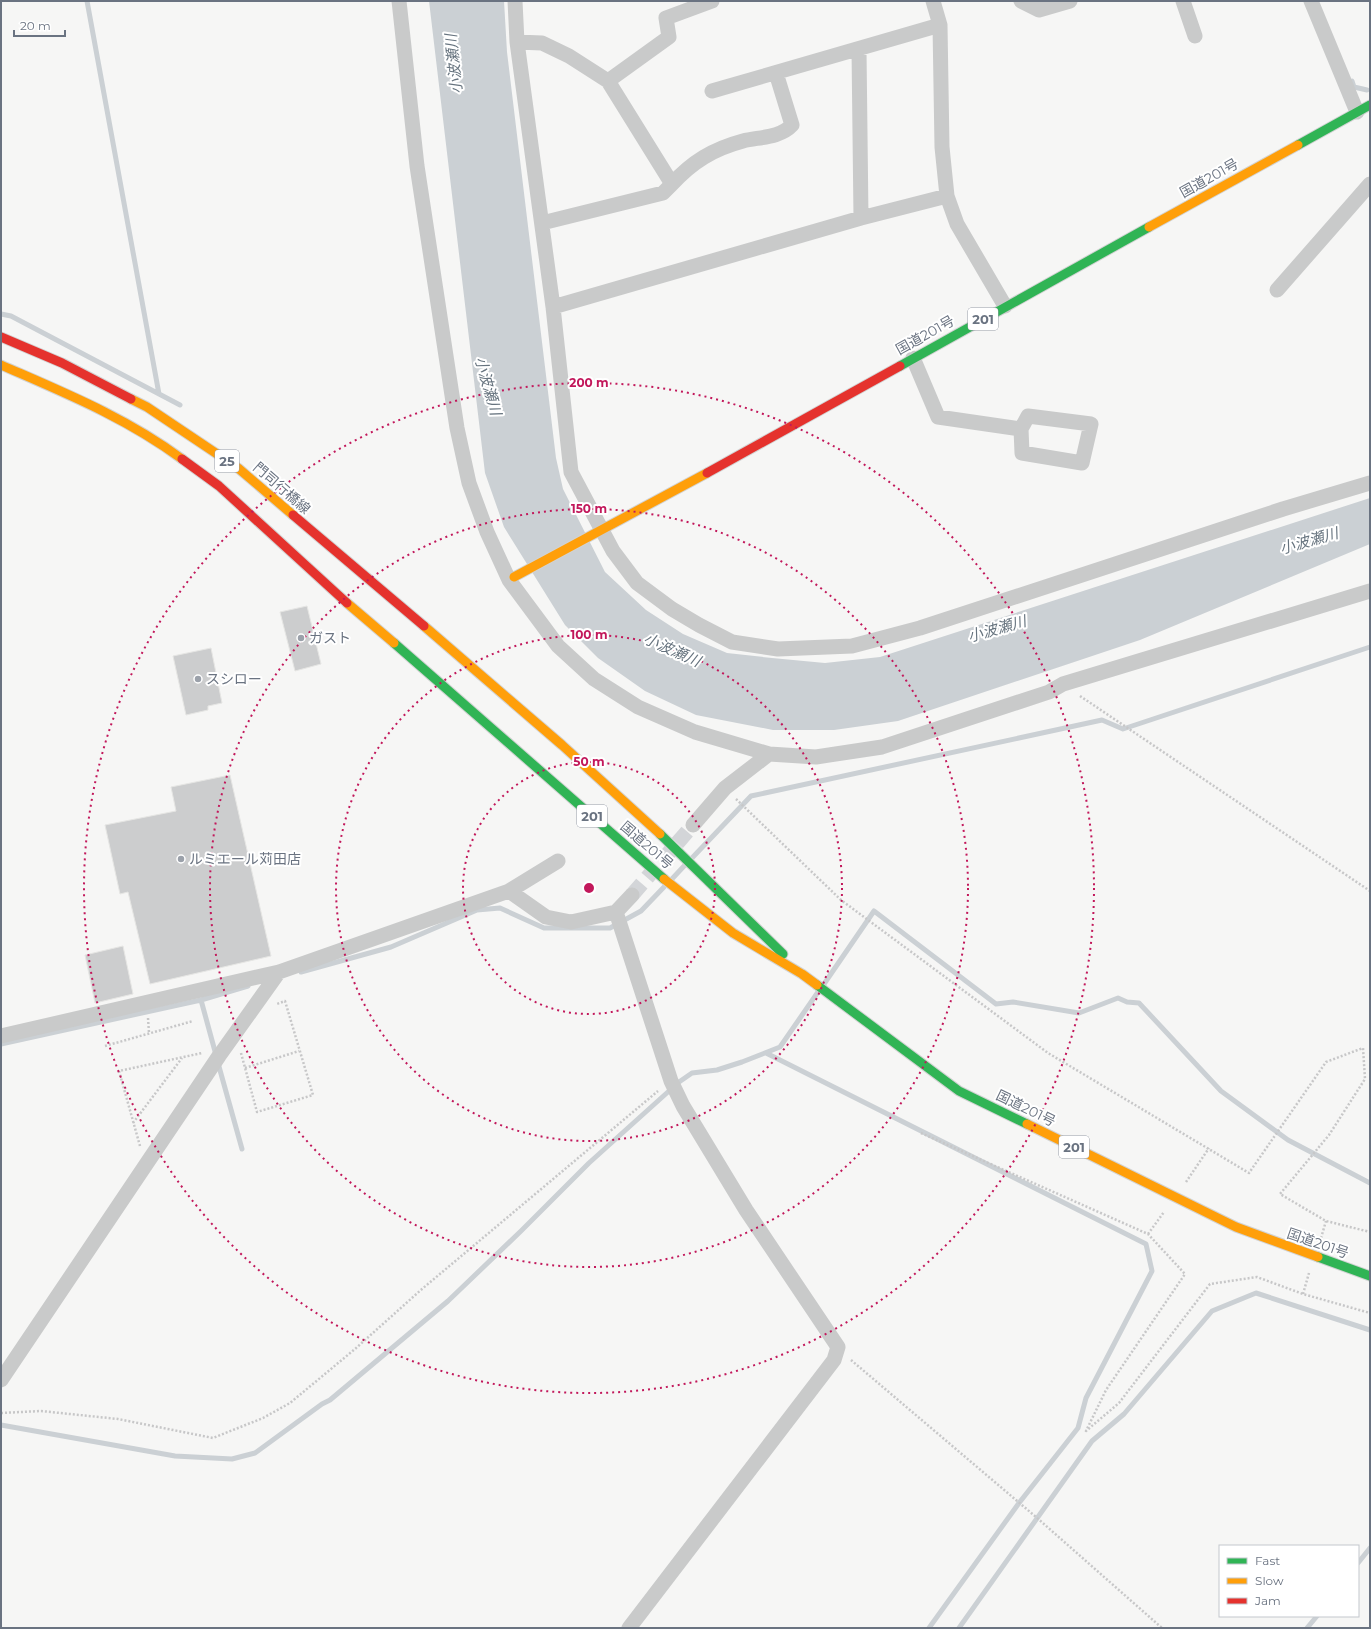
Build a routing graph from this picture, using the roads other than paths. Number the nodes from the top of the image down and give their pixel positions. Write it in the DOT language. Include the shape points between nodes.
graph roads {
  1 [pos="399,1"];
  2 [pos="515,1"];
  3 [pos="933,1"];
  4 [pos="1021,1"];
  5 [pos="1070,1"];
  6 [pos="1183,1"];
  7 [pos="1311,1"];
  8 [pos="704,2"];
  9 [pos="940,25"];
  10 [pos="1195,36"];
  11 [pos="517,42"];
  12 [pos="859,50"];
  13 [pos="776,73"];
  14 [pos="608,81"];
  15 [pos="712,91"];
  16 [pos="1364,109"];
  17 [pos="672,184"];
  18 [pos="1370,184"];
  19 [pos="947,196"];
  20 [pos="861,218"];
  21 [pos="542,224"];
  22 [pos="1277,290"];
  23 [pos="1005,306"];
  24 [pos="553,307"];
  25 [pos="1,338"];
  26 [pos="912,358"];
  27 [pos="1,366"];
  28 [pos="1022,429"];
  29 [pos="1370,483"];
  30 [pos="600,532"];
  31 [pos="514,577"];
  32 [pos="1370,591"];
  33 [pos="424,626"];
  34 [pos="394,643"];
  35 [pos="769,754"];
  36 [pos="693,825"];
  37 [pos="558,861"];
  38 [pos="509,891"];
  39 [pos="632,895"];
  40 [pos="616,912"];
  41 [pos="279,972"];
  42 [pos="802,974"];
  43 [pos="1,1036"];
  44 [pos="1370,1276"];
  45 [pos="1,1380"];
  46 [pos="629,1628"];
  1 -- 35 [label="street" via="418,166 458,428 469,483 487,532 509,580 558,646 594,679 638,707 695,732"];
  2 -- 11 [label="street"];
  3 -- 9 [label="street"];
  4 -- 5 [label="street" via="1039,10"];
  6 -- 10 [label="street"];
  7 -- 16 [label="street"];
  8 -- 14 [label="street" via="666,18 669,38"];
  9 -- 12 [label="street"];
  9 -- 19 [label="street" via="942,147"];
  11 -- 14 [label="street" via="542,43 569,56"];
  11 -- 21 [label="street"];
  12 -- 13 [label="street"];
  12 -- 20 [label="street"];
  13 -- 15 [label="street"];
  13 -- 17 [label="street" via="792,125 784,132 714,151 688,167"];
  14 -- 17 [label="street"];
  16 -- 23 [label="main road, 国道201号 / 201"];
  17 -- 21 [label="street" via="663,194"];
  18 -- 22 [label="street"];
  19 -- 20 [label="street"];
  19 -- 23 [label="street" via="957,224"];
  20 -- 24 [label="street"];
  21 -- 24 [label="street"];
  23 -- 26 [label="main road, 国道201号 / 201"];
  24 -- 30 [label="street" via="571,472"];
  25 -- 33 [label="main road, 門司行橋線 / 25" via="62,363 147,407 238,468"];
  26 -- 28 [label="street" via="938,417"];
  26 -- 30 [label="main road, 国道201号 / 201"];
  27 -- 34 [label="main road, 25" via="102,410 159,442 219,486 346,603"];
  28 -- 28 [label="street" via="1022,453 1082,463 1091,424 1028,416"];
  29 -- 30 [label="street" via="920,628 852,646 778,649 732,642 672,609 636,583"];
  30 -- 31 [label="main road, 国道201号 / 201"];
  32 -- 35 [label="street" via="1063,684 1050,692 882,747 816,757"];
  33 -- 42 [label="main road, 国道201号 / 201" via="573,754 750,921"];
  34 -- 42 [label="main road, 国道201号 / 201" via="680,893 732,933"];
  35 -- 36 [label="street" via="725,788"];
  37 -- 38 [label="street"];
  38 -- 40 [label="street" via="546,917 571,922"];
  38 -- 41 [label="street"];
  39 -- 40 [label="street"];
  40 -- 46 [label="street" via="671,1081 683,1106 746,1210 838,1347 834,1360"];
  41 -- 43 [label="street"];
  41 -- 45 [label="street" via="224,1048"];
  42 -- 44 [label="main road, 国道201号 / 201" via="959,1091 1236,1227"];
}
